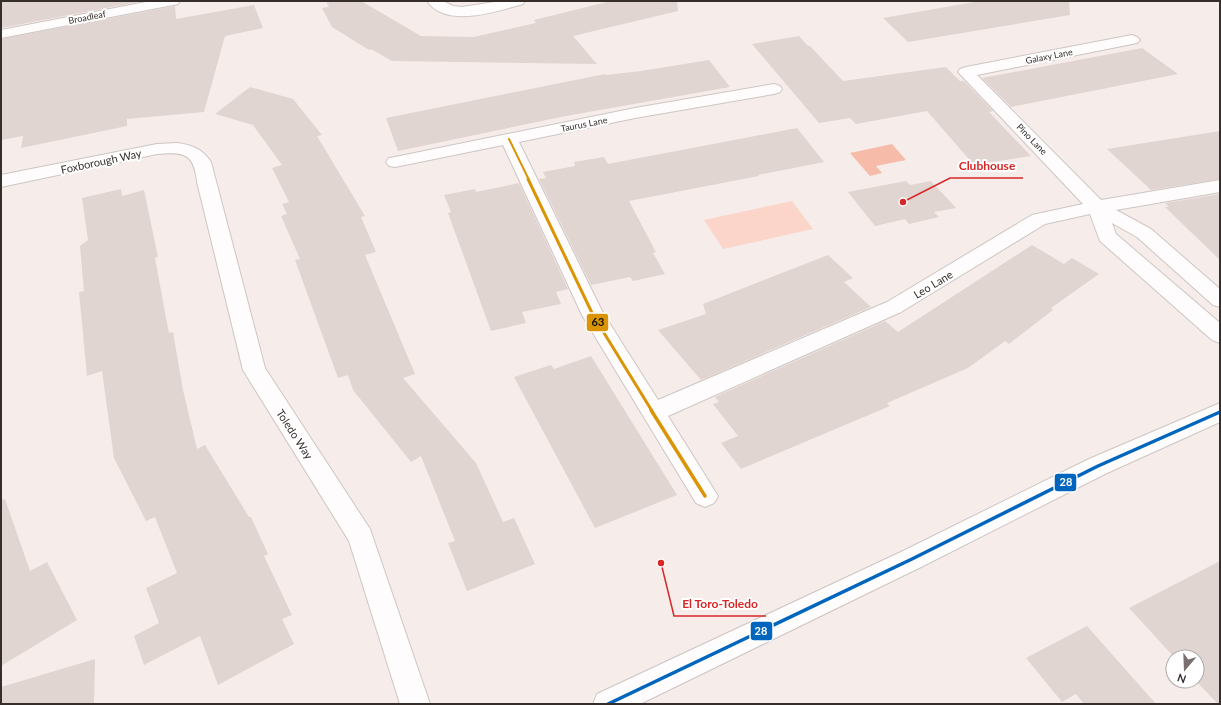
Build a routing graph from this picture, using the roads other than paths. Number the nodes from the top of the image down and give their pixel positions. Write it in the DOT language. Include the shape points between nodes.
graph roads {
  1 [pos="173,1"];
  2 [pos="434,1"];
  3 [pos="518,1"];
  4 [pos="1,34"];
  5 [pos="1132,40"];
  6 [pos="966,72"];
  7 [pos="774,89"];
  8 [pos="509,139"];
  9 [pos="199,156"];
  10 [pos="396,162"];
  11 [pos="1,181"];
  12 [pos="1220,186"];
  13 [pos="1097,207"];
  14 [pos="1220,300"];
  15 [pos="1220,334"];
  16 [pos="653,412"];
  17 [pos="1220,412"];
  18 [pos="705,496"];
  19 [pos="415,704"];
  20 [pos="608,704"];
  1 -- 4 [label="street, Broadleaf"];
  2 -- 3 [label="street" via="449,11 470,11"];
  5 -- 6 [label="street, Galaxy Lane"];
  6 -- 13 [label="street, Pino Lane"];
  7 -- 8 [label="street, Taurus Lane"];
  8 -- 10 [label="street, Taurus Lane"];
  8 -- 16 [label="street" via="593,315"];
  9 -- 11 [label="street, Foxborough Way" via="186,150 157,149"];
  9 -- 19 [label="street, Toledo Way" via="205,167 206,182 254,370 361,537"];
  12 -- 13 [label="street, Leo Lane"];
  13 -- 14 [label="street, Pino Lane" via="1144,233"];
  13 -- 15 [label="street, Pino Lane" via="1108,237"];
  13 -- 16 [label="street, Leo Lane" via="1039,219 894,307"];
  16 -- 18 [label="street"];
  17 -- 20 [label="street" via="1098,466 912,559"];
}
